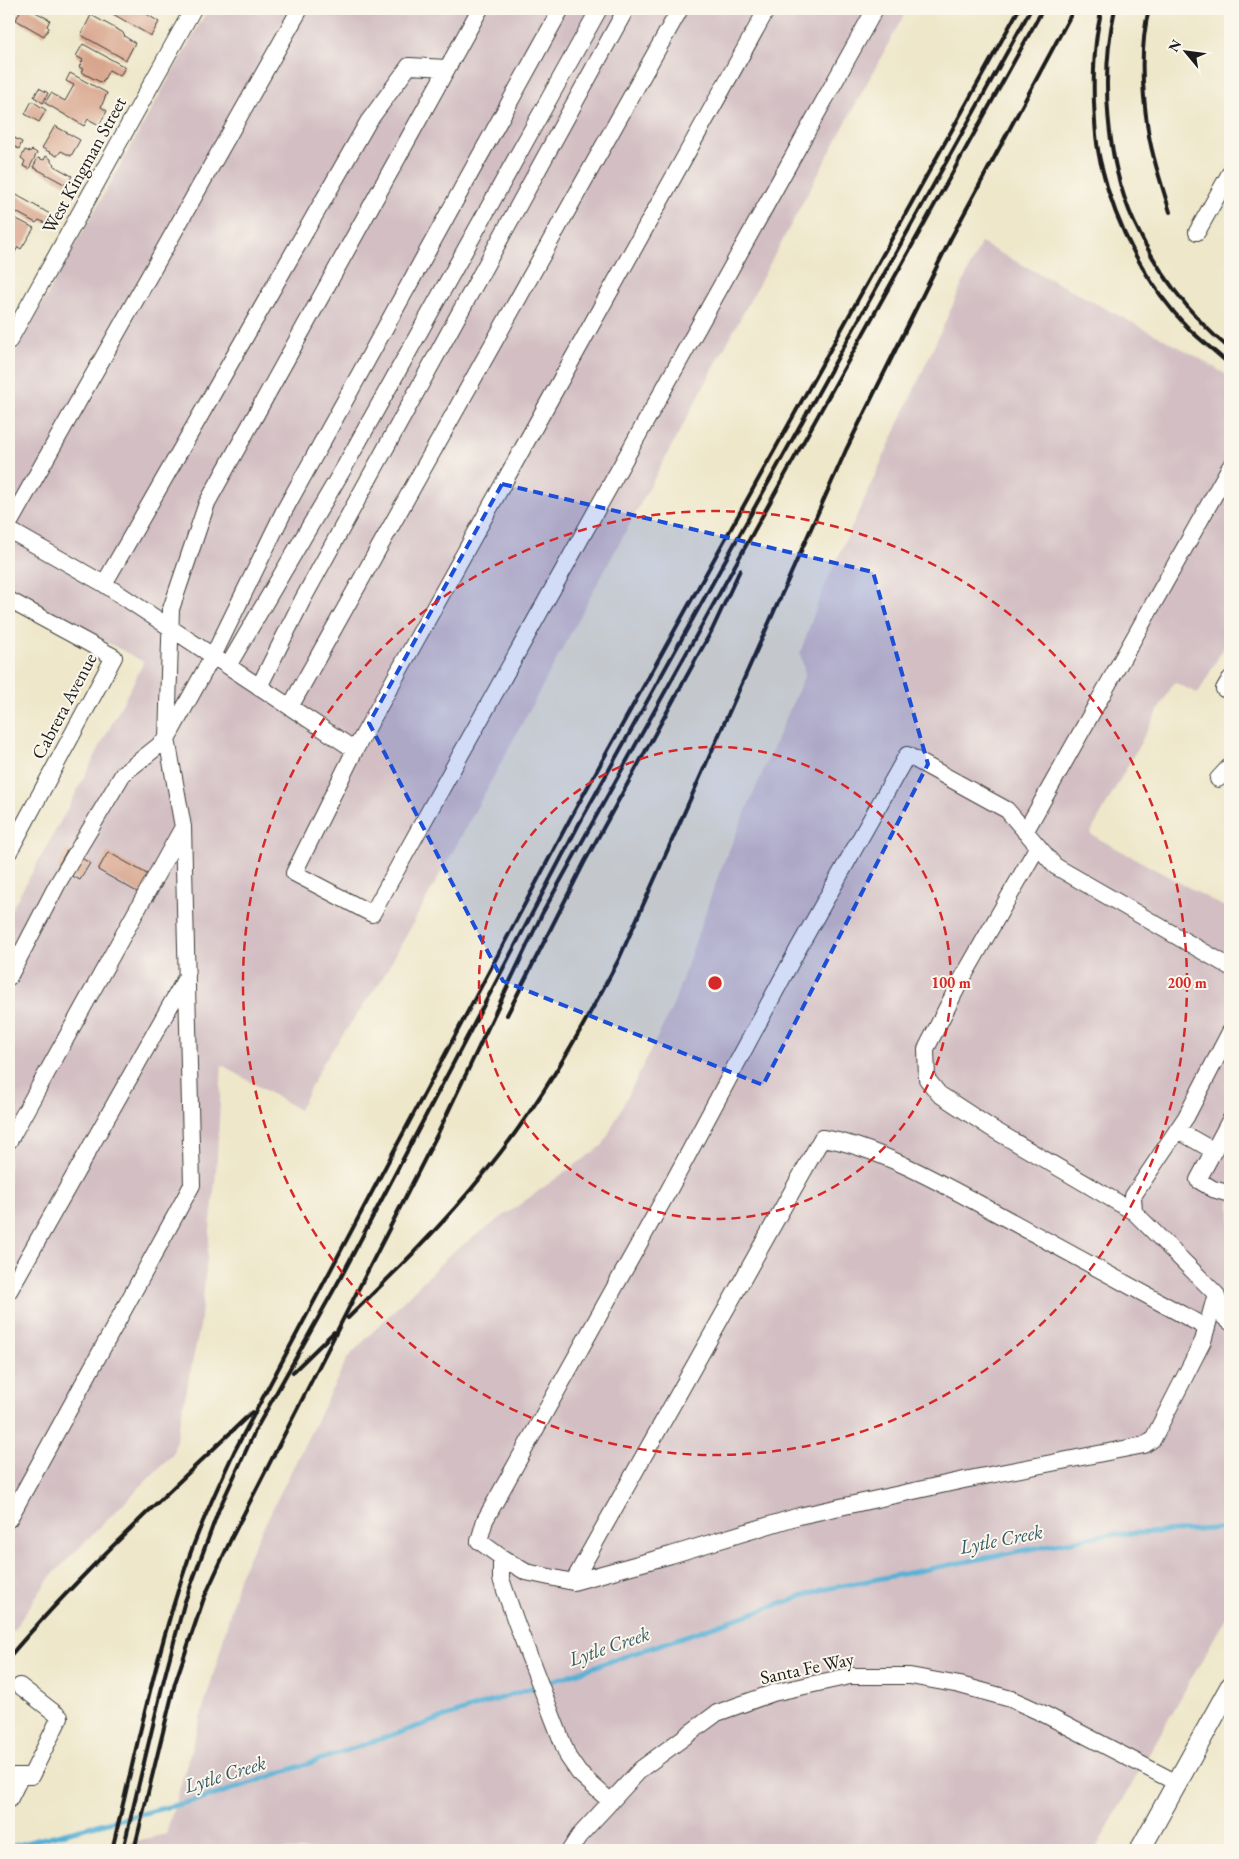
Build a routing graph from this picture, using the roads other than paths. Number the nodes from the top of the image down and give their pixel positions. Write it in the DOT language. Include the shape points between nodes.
graph roads {
  1 [pos="193,9"];
  2 [pos="300,9"];
  3 [pos="480,9"];
  4 [pos="561,9"];
  5 [pos="599,9"];
  6 [pos="626,9"];
  7 [pos="680,9"];
  8 [pos="767,9"];
  9 [pos="875,9"];
  10 [pos="447,68"];
  11 [pos="1230,173"];
  12 [pos="1198,232"];
  13 [pos="9,341"];
  14 [pos="1230,467"];
  15 [pos="9,524"];
  16 [pos="9,530"];
  17 [pos="104,584"];
  18 [pos="9,600"];
  19 [pos="170,628"];
  20 [pos="213,656"];
  21 [pos="228,666"];
  22 [pos="260,687"];
  23 [pos="290,707"];
  24 [pos="167,740"];
  25 [pos="355,750"];
  26 [pos="1230,766"];
  27 [pos="1218,779"];
  28 [pos="183,827"];
  29 [pos="1025,832"];
  30 [pos="1038,846"];
  31 [pos="9,852"];
  32 [pos="1230,967"];
  33 [pos="187,976"];
  34 [pos="9,977"];
  35 [pos="1230,1032"];
  36 [pos="1230,1120"];
  37 [pos="1177,1130"];
  38 [pos="9,1141"];
  39 [pos="1214,1151"];
  40 [pos="1230,1194"];
  41 [pos="1134,1212"];
  42 [pos="9,1291"];
  43 [pos="1223,1291"];
  44 [pos="1230,1322"];
  45 [pos="1207,1328"];
  46 [pos="9,1519"];
  47 [pos="501,1557"];
  48 [pos="573,1582"];
  49 [pos="20,1686"];
  50 [pos="1230,1687"];
  51 [pos="1177,1784"];
  52 [pos="14,1785"];
  53 [pos="611,1802"];
  54 [pos="570,1850"];
  55 [pos="1140,1850"];
  1 -- 13 [label="street, West Kingman Street"];
  2 -- 15 [label="street"];
  3 -- 10 [label="street"];
  4 -- 20 [label="street" via="284,511"];
  5 -- 21 [label="street" via="350,458"];
  6 -- 22 [label="street" via="302,599"];
  7 -- 23 [label="street"];
  8 -- 25 [label="street"];
  9 -- 25 [label="street" via="372,914 294,873"];
  10 -- 17 [label="street" via="409,66 368,122"];
  10 -- 19 [label="street" via="207,503 170,610"];
  11 -- 12 [label="street"];
  14 -- 29 [label="street"];
  16 -- 17 [label="street"];
  17 -- 19 [label="street"];
  18 -- 31 [label="street, Cabrera Avenue" via="114,657"];
  19 -- 20 [label="street"];
  19 -- 24 [label="street"];
  20 -- 21 [label="street"];
  20 -- 24 [label="street"];
  21 -- 22 [label="street"];
  22 -- 23 [label="street"];
  23 -- 25 [label="street"];
  24 -- 28 [label="street"];
  24 -- 34 [label="street" via="123,774 58,883"];
  26 -- 27 [label="street"];
  28 -- 33 [label="street"];
  28 -- 38 [label="street"];
  29 -- 30 [label="street"];
  29 -- 47 [label="street" via="1006,810 907,755 485,1520 479,1541"];
  30 -- 32 [label="street" via="1055,866"];
  30 -- 41 [label="street" via="959,984 926,1049 927,1079 939,1094 991,1128"];
  33 -- 42 [label="street"];
  33 -- 46 [label="street" via="192,1185"];
  35 -- 37 [label="street"];
  36 -- 39 [label="street"];
  37 -- 39 [label="street"];
  37 -- 41 [label="street" via="1133,1196"];
  39 -- 40 [label="street" via="1198,1180"];
  41 -- 43 [label="street"];
  43 -- 44 [label="street" via="1224,1318"];
  43 -- 45 [label="street"];
  45 -- 48 [label="street" via="1153,1439 1144,1445 799,1516"];
  45 -- 48 [label="street" via="902,1165 843,1141 822,1138"];
  47 -- 48 [label="street" via="526,1572"];
  47 -- 53 [label="street" via="501,1580 568,1756 579,1773"];
  49 -- 52 [label="street" via="60,1717 31,1776"];
  50 -- 51 [label="main road"];
  51 -- 53 [label="street, Santa Fe Way" via="1011,1699 960,1684 910,1676 850,1676 774,1693 717,1713 641,1769"];
  51 -- 55 [label="main road"];
  53 -- 54 [label="street, Santa Fe Way"];
}
